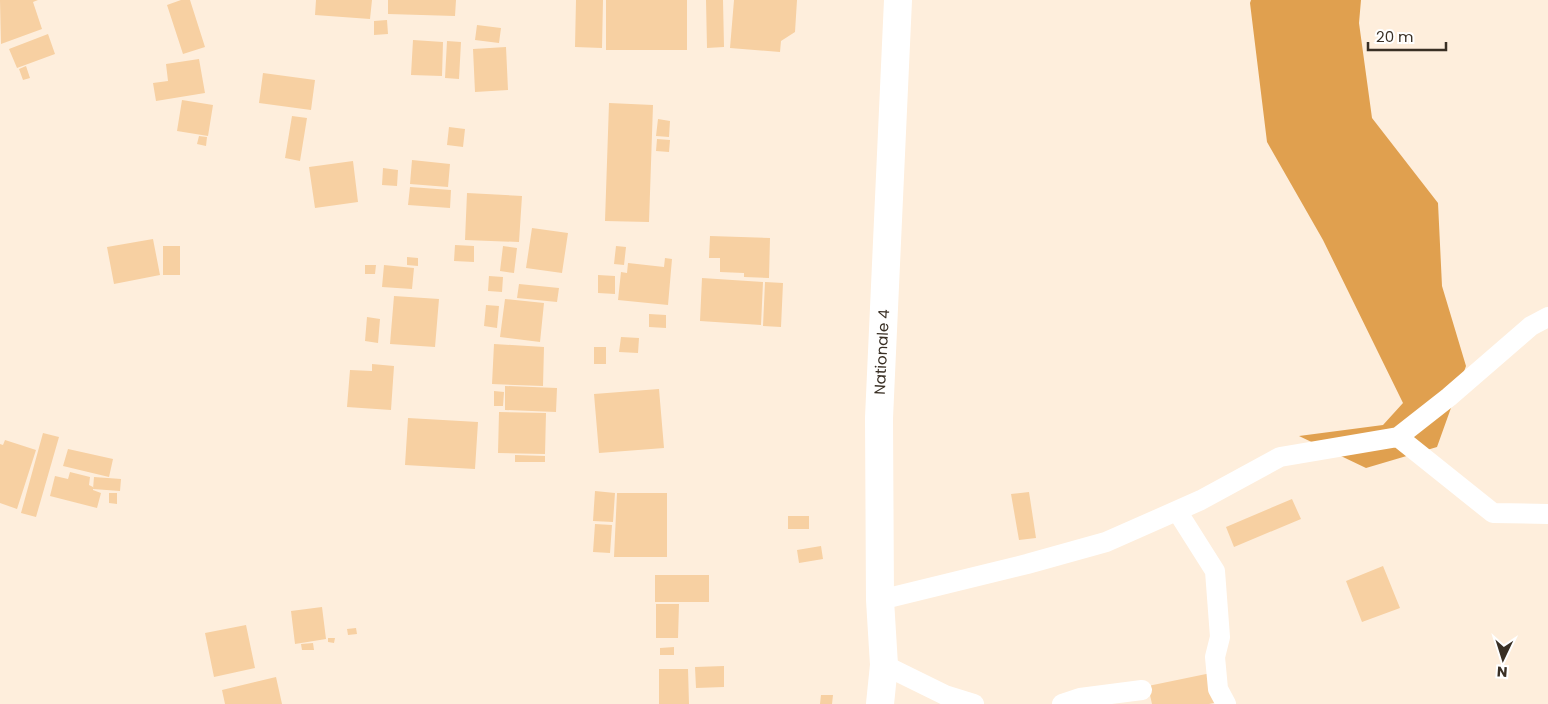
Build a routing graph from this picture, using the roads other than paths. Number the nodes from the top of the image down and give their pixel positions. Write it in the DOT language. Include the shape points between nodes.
graph roads {
  1 [pos="898,0"];
  2 [pos="1548,317"];
  3 [pos="1398,437"];
  4 [pos="1177,511"];
  5 [pos="1548,514"];
  6 [pos="880,600"];
  7 [pos="884,665"];
  8 [pos="1142,690"];
  9 [pos="880,704"];
  10 [pos="974,704"];
  11 [pos="1062,704"];
  12 [pos="1226,704"];
  1 -- 6 [label="highway, Nationale 4" via="879,418"];
  2 -- 3 [label="street" via="1531,326 1450,397"];
  3 -- 4 [label="street" via="1280,457"];
  3 -- 5 [label="street" via="1493,513"];
  4 -- 6 [label="street" via="1106,542"];
  4 -- 12 [label="street" via="1215,571 1220,637 1215,657 1218,689"];
  6 -- 7 [label="highway, Nationale 4"];
  7 -- 9 [label="highway, Nationale 4"];
  7 -- 10 [label="street" via="945,695"];
  8 -- 11 [label="street" via="1080,698"];
}
